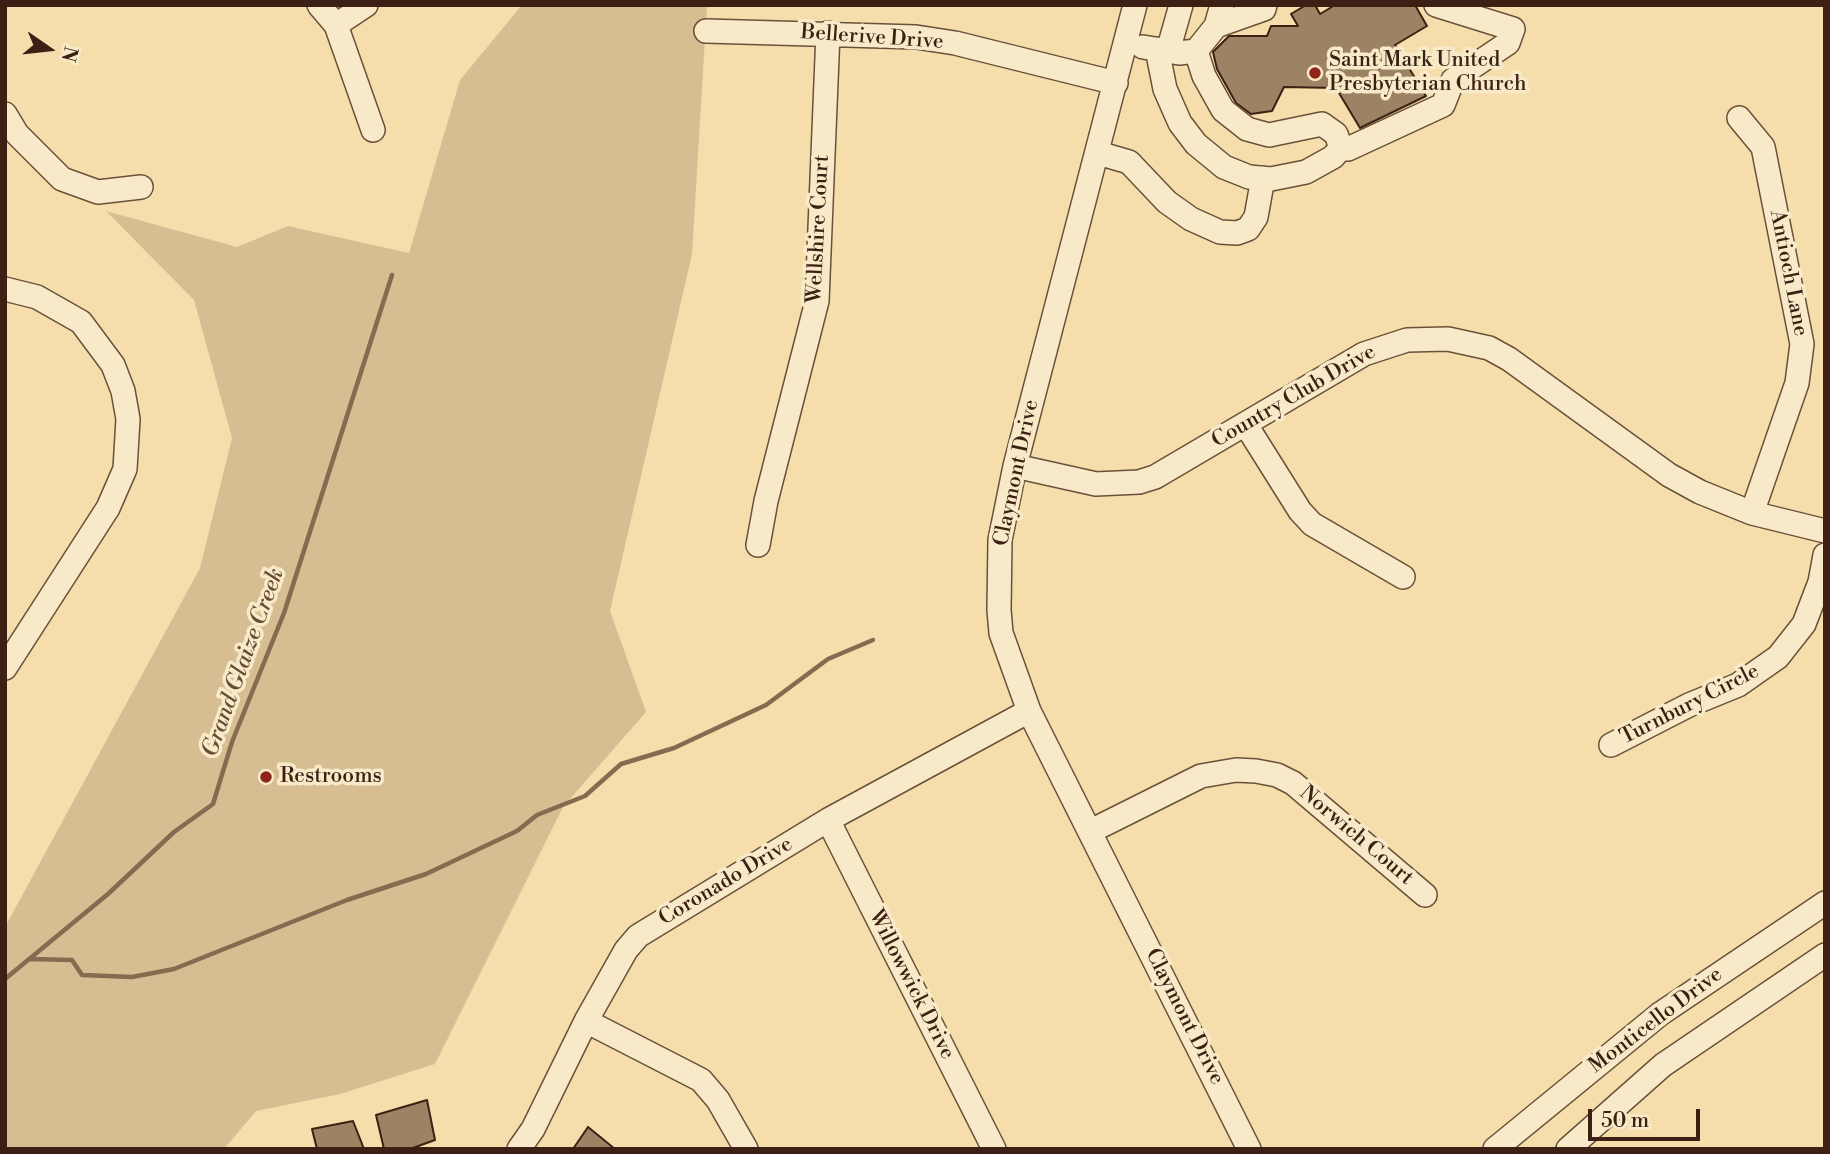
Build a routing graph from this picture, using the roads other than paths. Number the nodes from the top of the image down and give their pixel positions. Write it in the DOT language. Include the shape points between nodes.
graph roads {
  1 [pos="319,5"];
  2 [pos="366,5"];
  3 [pos="1135,5"];
  4 [pos="1181,5"];
  5 [pos="1265,5"];
  6 [pos="1437,7"];
  7 [pos="1219,16"];
  8 [pos="336,25"];
  9 [pos="706,31"];
  10 [pos="828,33"];
  11 [pos="1126,43"];
  12 [pos="1163,50"];
  13 [pos="1196,51"];
  14 [pos="1116,83"];
  15 [pos="5,114"];
  16 [pos="1739,118"];
  17 [pos="373,130"];
  18 [pos="1352,146"];
  19 [pos="1098,153"];
  20 [pos="1263,178"];
  21 [pos="141,187"];
  22 [pos="5,289"];
  23 [pos="1246,425"];
  24 [pos="1015,466"];
  25 [pos="1752,513"];
  26 [pos="1825,531"];
  27 [pos="758,545"];
  28 [pos="1825,555"];
  29 [pos="1403,578"];
  30 [pos="5,668"];
  31 [pos="1029,711"];
  32 [pos="1611,745"];
  33 [pos="828,820"];
  34 [pos="1091,831"];
  35 [pos="1425,895"];
  36 [pos="1825,903"];
  37 [pos="1825,955"];
  38 [pos="586,1021"];
  39 [pos="519,1149"];
  40 [pos="746,1149"];
  41 [pos="994,1149"];
  42 [pos="1250,1149"];
  43 [pos="1495,1149"];
  44 [pos="1567,1149"];
  1 -- 8 [label="street"];
  2 -- 8 [label="street"];
  3 -- 11 [label="street, Claymont Drive"];
  4 -- 12 [label="street"];
  5 -- 7 [label="street" via="1264,9"];
  6 -- 18 [label="street" via="1513,29 1508,43 1453,80 1443,105"];
  7 -- 13 [label="street"];
  8 -- 17 [label="street"];
  9 -- 10 [label="street, Bellerive Drive"];
  10 -- 14 [label="street, Bellerive Drive" via="955,43"];
  10 -- 27 [label="street, Wellshire Court" via="817,301"];
  11 -- 12 [label="street"];
  11 -- 14 [label="street, Claymont Drive"];
  12 -- 13 [label="street"];
  12 -- 20 [label="street" via="1165,89 1180,124 1224,167"];
  13 -- 18 [label="street" via="1223,110 1247,129 1269,135 1322,124"];
  14 -- 19 [label="street, Claymont Drive"];
  15 -- 21 [label="street" via="17,134 62,179 98,191"];
  16 -- 25 [label="street, Antioch Lane" via="1763,147 1802,344 1797,383"];
  18 -- 20 [label="street" via="1306,172"];
  19 -- 20 [label="street" via="1129,162 1167,202 1220,232 1248,229 1256,217"];
  19 -- 24 [label="street, Claymont Drive"];
  22 -- 30 [label="street" via="37,297 81,322 113,365 128,419 125,469 108,508"];
  23 -- 24 [label="street, Country Club Drive" via="1139,482 1096,484"];
  23 -- 25 [label="street, Country Club Drive" via="1339,366 1385,345 1429,338 1470,343 1489,348 1532,373 1668,475"];
  23 -- 29 [label="street" via="1312,524"];
  24 -- 31 [label="street, Claymont Drive" via="1000,540 999,610 1001,633"];
  25 -- 26 [label="street, Country Club Drive"];
  28 -- 32 [label="street, Turnbury Circle" via="1804,624 1779,657 1738,685"];
  31 -- 33 [label="street, Coronado Drive"];
  31 -- 34 [label="street, Claymont Drive"];
  33 -- 38 [label="street, Coronado Drive" via="638,936"];
  33 -- 41 [label="street, Willowwick Drive"];
  34 -- 35 [label="street, Norwich Court" via="1200,776 1236,770 1277,775 1293,783"];
  34 -- 42 [label="street, Claymont Drive"];
  36 -- 43 [label="street, Monticello Drive" via="1660,1014"];
  37 -- 44 [label="street, Monticello Drive" via="1663,1065"];
  38 -- 39 [label="street, Coronado Drive"];
  38 -- 40 [label="street" via="701,1080"];
}
